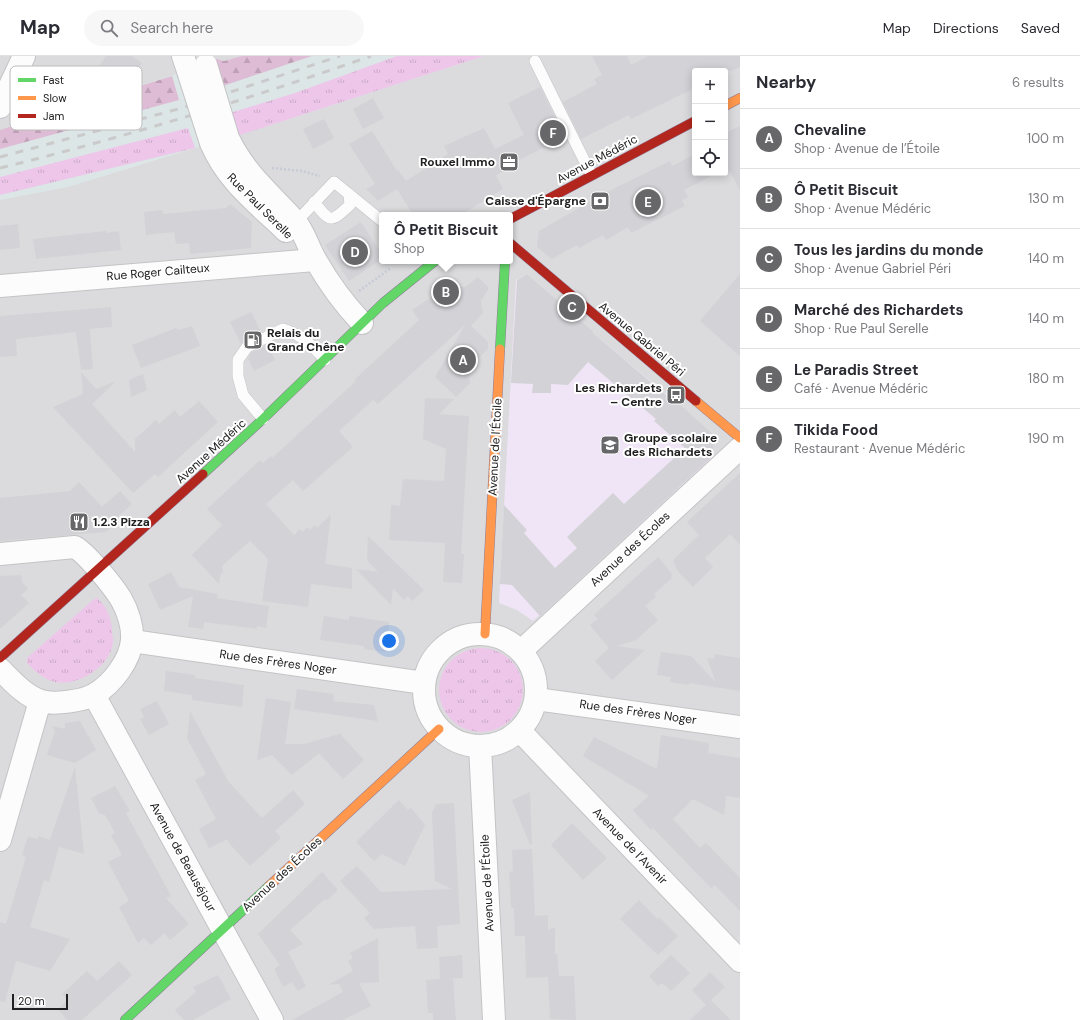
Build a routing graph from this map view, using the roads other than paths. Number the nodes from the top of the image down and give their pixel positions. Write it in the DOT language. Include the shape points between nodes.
graph roads {
  1 [pos="24,56"];
  2 [pos="535,61"];
  3 [pos="195,62"];
  4 [pos="19,66"];
  5 [pos="10,86"];
  6 [pos="740,98"];
  7 [pos="728,104"];
  8 [pos="0,107"];
  9 [pos="692,122"];
  10 [pos="219,141"];
  11 [pos="591,174"];
  12 [pos="349,194"];
  13 [pos="314,202"];
  14 [pos="513,217"];
  15 [pos="379,219"];
  16 [pos="296,222"];
  17 [pos="513,245"];
  18 [pos="315,260"];
  19 [pos="431,264"];
  20 [pos="505,264"];
  21 [pos="0,286"];
  22 [pos="362,323"];
  23 [pos="325,360"];
  24 [pos="264,419"];
  25 [pos="740,438"];
  26 [pos="740,448"];
  27 [pos="0,554"];
  28 [pos="98,570"];
  29 [pos="485,634"];
  30 [pos="132,641"];
  31 [pos="521,650"];
  32 [pos="0,658"];
  33 [pos="0,669"];
  34 [pos="424,683"];
  35 [pos="94,695"];
  36 [pos="536,699"];
  37 [pos="40,701"];
  38 [pos="740,727"];
  39 [pos="439,729"];
  40 [pos="520,731"];
  41 [pos="480,746"];
  42 [pos="0,840"];
  43 [pos="223,929"];
  44 [pos="740,961"];
  45 [pos="125,1020"];
  46 [pos="272,1020"];
  47 [pos="494,1020"];
  1 -- 4 [label="street"];
  2 -- 11 [label="lane"];
  3 -- 10 [label="street, Rue Paul Serelle, bridge"];
  5 -- 8 [label="street"];
  6 -- 7 [label="street"];
  9 -- 11 [label="street, Avenue Médéric"];
  10 -- 16 [label="street, Rue Paul Serelle"];
  10 -- 18 [label="street, Rue Paul Serelle" via="218,160 238,187"];
  11 -- 14 [label="street, Avenue Médéric"];
  12 -- 13 [label="lane" via="334,182"];
  12 -- 13 [label="lane" via="350,205 335,218 325,216"];
  12 -- 15 [label="lane"];
  13 -- 16 [label="lane"];
  16 -- 18 [label="street, Rue Paul Serelle"];
  17 -- 25 [label="street, Avenue Gabriel Péri"];
  18 -- 21 [label="street, Rue Roger Cailteux"];
  18 -- 22 [label="street, Rue Paul Serelle" via="344,304"];
  19 -- 22 [label="street, Avenue Médéric"];
  20 -- 29 [label="street, Avenue de l’Étoile"];
  22 -- 23 [label="street, Avenue Médéric"];
  23 -- 24 [label="street, Avenue Médéric"];
  23 -- 24 [label="lane" via="297,333 283,329 247,347 238,360 238,376 243,395"];
  24 -- 28 [label="street, Avenue Médéric"];
  26 -- 31 [label="street, Avenue des Écoles"];
  27 -- 28 [label="street" via="75,548 84,553"];
  28 -- 30 [label="street" via="121,599 130,619"];
  28 -- 32 [label="street, Avenue Médéric"];
  29 -- 31 [label="street" via="498,636"];
  29 -- 34 [label="street" via="468,635 452,641 429,666"];
  30 -- 34 [label="street, Rue des Frères Noger"];
  30 -- 35 [label="street" via="117,675"];
  31 -- 36 [label="street" via="531,664 535,676"];
  33 -- 37 [label="street" via="24,691"];
  34 -- 39 [label="street" via="426,704"];
  35 -- 37 [label="street" via="75,701"];
  35 -- 43 [label="street, Avenue de Beauséjour"];
  36 -- 38 [label="street, Rue des Frères Noger"];
  36 -- 40 [label="street" via="531,716"];
  37 -- 42 [label="street"];
  39 -- 41 [label="street" via="465,744"];
  39 -- 43 [label="street, Avenue des Écoles"];
  40 -- 41 [label="street" via="495,745"];
  40 -- 44 [label="street, Avenue de l’Avenir"];
  41 -- 47 [label="street, Avenue de l’Étoile"];
  43 -- 45 [label="street, Avenue des Écoles"];
  43 -- 46 [label="street, Avenue de Beauséjour"];
}
